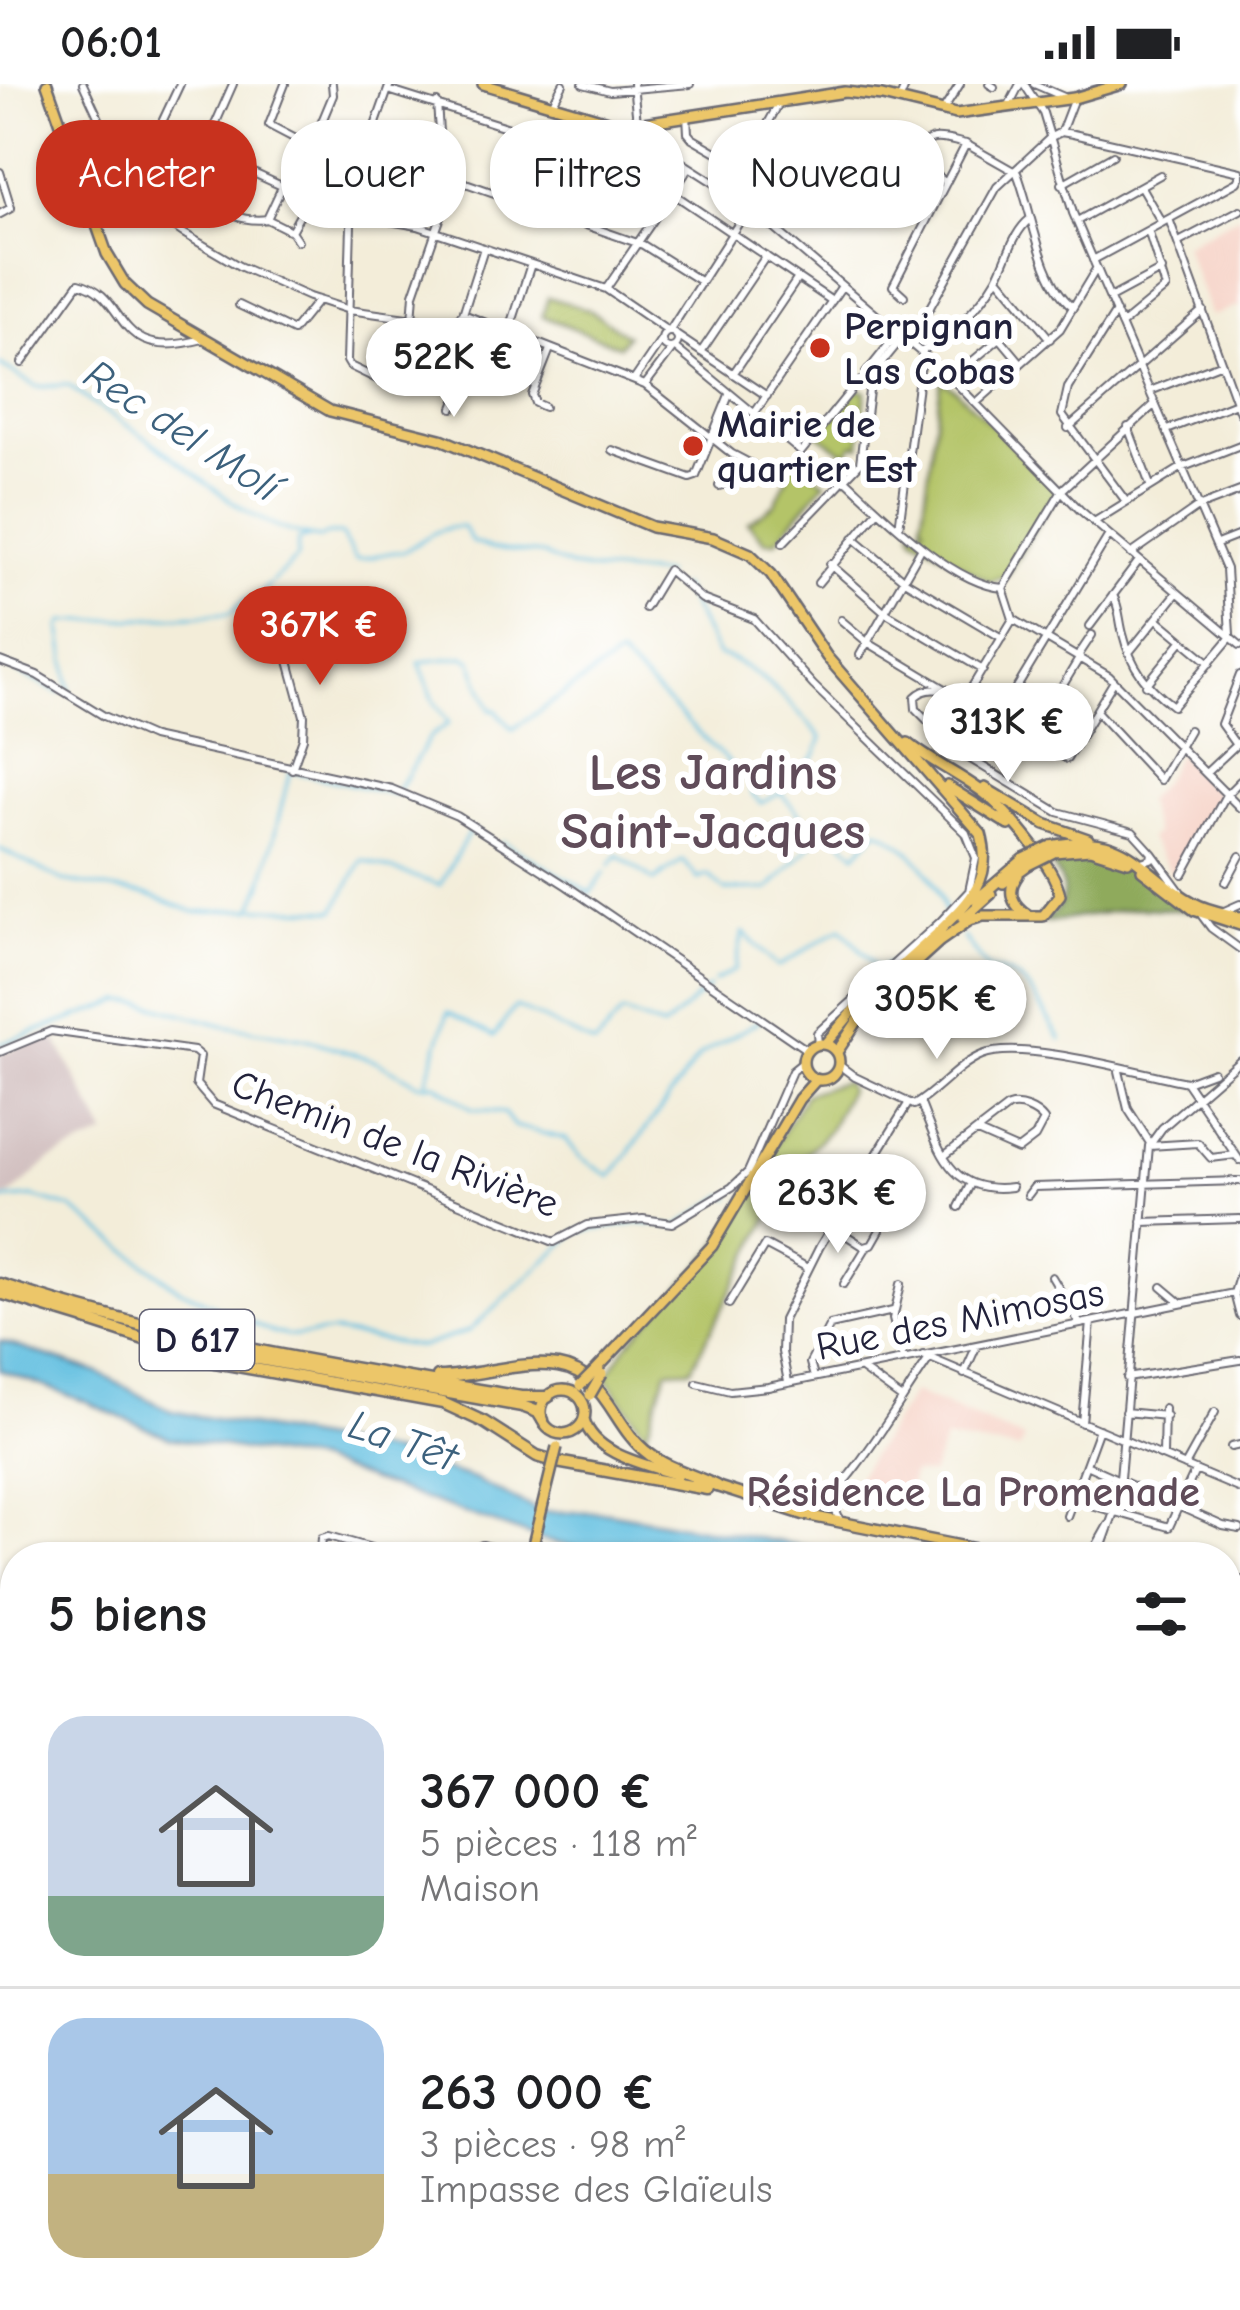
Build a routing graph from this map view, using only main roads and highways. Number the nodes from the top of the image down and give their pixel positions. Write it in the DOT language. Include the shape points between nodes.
graph roads {
  1 [pos="46,84"];
  2 [pos="483,84"];
  3 [pos="1122,84"];
  4 [pos="507,87"];
  5 [pos="880,717"];
  6 [pos="950,771"];
  7 [pos="928,772"];
  8 [pos="1028,842"];
  9 [pos="1099,843"];
  10 [pos="1053,849"];
  11 [pos="1026,862"];
  12 [pos="1196,911"];
  13 [pos="1220,916"];
  14 [pos="1033,917"];
  15 [pos="1240,921"];
  16 [pos="938,938"];
  17 [pos="821,1044"];
  18 [pos="836,1064"];
  19 [pos="803,1067"];
  20 [pos="816,1080"];
  21 [pos="799,1099"];
  22 [pos="0,1289"];
  23 [pos="86,1319"];
  24 [pos="598,1373"];
  25 [pos="400,1375"];
  26 [pos="575,1389"];
  27 [pos="548,1397"];
  28 [pos="585,1414"];
  29 [pos="543,1420"];
  30 [pos="564,1439"];
  31 [pos="711,1488"];
  32 [pos="881,1531"];
  33 [pos="536,1542"];
  34 [pos="938,1542"];
  1 -- 5 [label="main road" via="100,237 116,272 147,305 330,411 441,440 652,527 739,548 771,574"];
  2 -- 4 [label="main road"];
  3 -- 4 [label="main road" via="977,113 845,92 624,126"];
  5 -- 6 [label="main road"];
  5 -- 7 [label="main road"];
  6 -- 8 [label="main road" via="982,791"];
  6 -- 9 [label="main road" via="1045,824"];
  7 -- 8 [label="main road"];
  7 -- 16 [label="main road" via="969,817 986,853 982,884"];
  8 -- 14 [label="main road" via="1060,895"];
  9 -- 10 [label="main road"];
  9 -- 13 [label="main road"];
  10 -- 11 [label="main road, bridge"];
  10 -- 12 [label="main road" via="1124,858"];
  11 -- 14 [label="main road" via="1011,890 1018,909"];
  11 -- 16 [label="main road"];
  12 -- 13 [label="main road"];
  12 -- 15 [label="main road"];
  13 -- 15 [label="main road"];
  14 -- 16 [label="main road" via="983,916"];
  16 -- 17 [label="main road"];
  16 -- 18 [label="main road" via="866,1008"];
  17 -- 18 [label="main road"];
  17 -- 19 [label="main road" via="806,1050"];
  18 -- 20 [label="main road"];
  19 -- 20 [label="main road"];
  19 -- 21 [label="main road"];
  20 -- 21 [label="main road"];
  21 -- 24 [label="main road" via="712,1246"];
  22 -- 23 [label="highway, D 617"];
  22 -- 25 [label="highway, D 617" via="193,1340"];
  23 -- 29 [label="highway, D 617" via="247,1359 522,1406"];
  23 -- 31 [label="highway" via="214,1361 443,1402 537,1456"];
  24 -- 26 [label="main road, bridge"];
  24 -- 28 [label="main road, bridge"];
  25 -- 27 [label="highway, D 617"];
  25 -- 31 [label="highway" via="547,1365 578,1372 649,1454"];
  26 -- 27 [label="main road"];
  26 -- 28 [label="main road"];
  27 -- 29 [label="main road"];
  28 -- 30 [label="main road"];
  28 -- 31 [label="main road" via="587,1430 615,1453"];
  29 -- 30 [label="main road"];
  30 -- 31 [label="main road"];
  30 -- 33 [label="main road, bridge"];
  31 -- 32 [label="main road"];
  31 -- 32 [label="main road" via="809,1520"];
  32 -- 34 [label="main road"];
}
